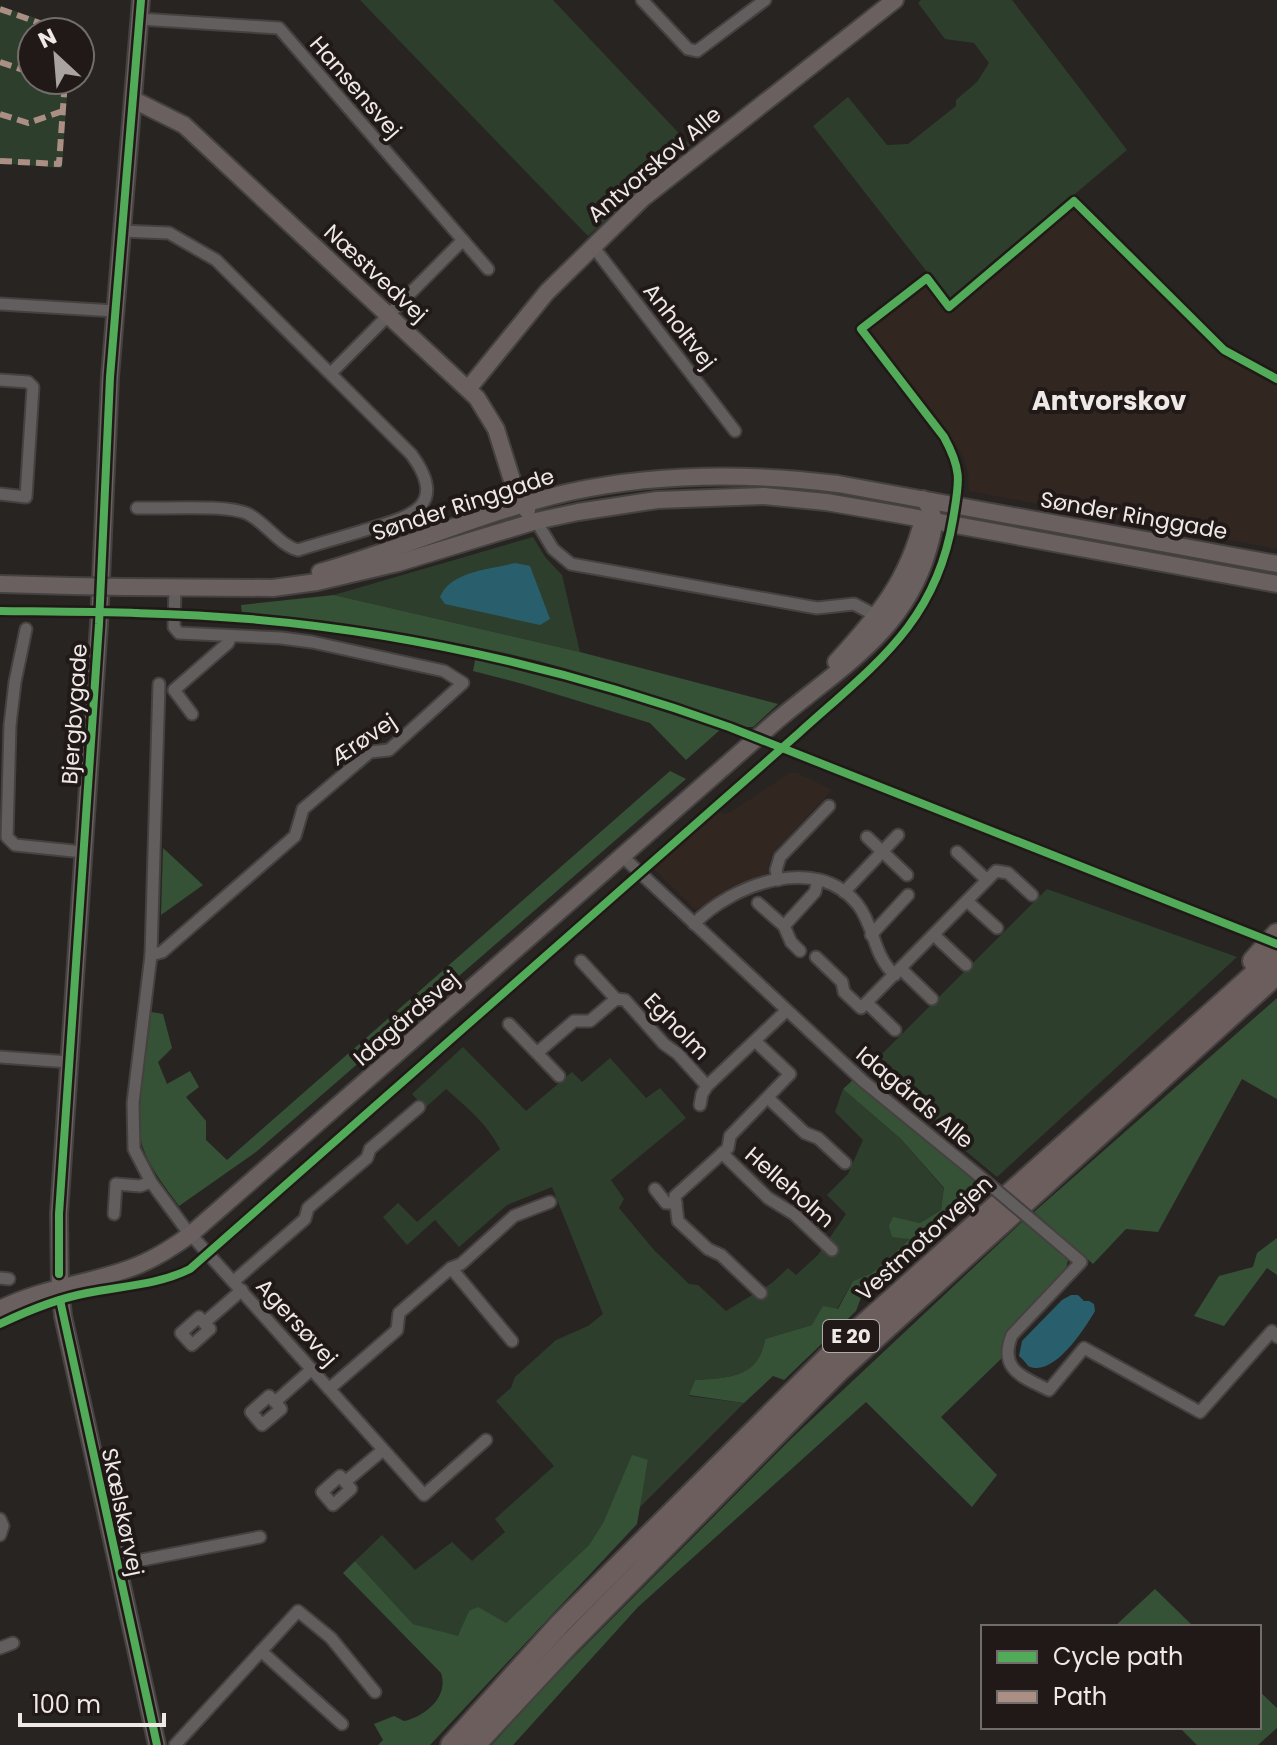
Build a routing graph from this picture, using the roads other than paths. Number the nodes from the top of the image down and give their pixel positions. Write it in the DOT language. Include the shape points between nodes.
graph roads {
  1 [pos="141,0"];
  2 [pos="642,0"];
  3 [pos="765,0"];
  4 [pos="895,0"];
  5 [pos="140,19"];
  6 [pos="134,100"];
  7 [pos="122,231"];
  8 [pos="463,240"];
  9 [pos="592,245"];
  10 [pos="488,269"];
  11 [pos="0,304"];
  12 [pos="115,311"];
  13 [pos="388,314"];
  14 [pos="331,373"];
  15 [pos="0,380"];
  16 [pos="468,389"];
  17 [pos="735,431"];
  18 [pos="0,494"];
  19 [pos="522,505"];
  20 [pos="137,508"];
  21 [pos="929,513"];
  22 [pos="536,521"];
  23 [pos="1277,564"];
  24 [pos="1197,570"];
  25 [pos="1277,576"];
  26 [pos="0,584"];
  27 [pos="1277,584"];
  28 [pos="233,587"];
  29 [pos="175,588"];
  30 [pos="877,616"];
  31 [pos="26,629"];
  32 [pos="231,636"];
  33 [pos="159,684"];
  34 [pos="805,696"];
  35 [pos="192,714"];
  36 [pos="829,806"];
  37 [pos="898,835"];
  38 [pos="867,837"];
  39 [pos="83,852"];
  40 [pos="883,852"];
  41 [pos="957,852"];
  42 [pos="622,856"];
  43 [pos="907,875"];
  44 [pos="778,880"];
  45 [pos="818,880"];
  46 [pos="987,880"];
  47 [pos="844,892"];
  48 [pos="908,895"];
  49 [pos="1032,895"];
  50 [pos="967,901"];
  51 [pos="758,903"];
  52 [pos="694,924"];
  53 [pos="784,926"];
  54 [pos="997,928"];
  55 [pos="1277,934"];
  56 [pos="871,935"];
  57 [pos="934,935"];
  58 [pos="800,951"];
  59 [pos="1277,954"];
  60 [pos="151,955"];
  61 [pos="816,957"];
  62 [pos="581,961"];
  63 [pos="966,965"];
  64 [pos="898,972"];
  65 [pos="1277,974"];
  66 [pos="616,999"];
  67 [pos="932,999"];
  68 [pos="867,1003"];
  69 [pos="786,1011"];
  70 [pos="509,1024"];
  71 [pos="895,1030"];
  72 [pos="756,1042"];
  73 [pos="1177,1045"];
  74 [pos="538,1052"];
  75 [pos="0,1057"];
  76 [pos="69,1062"];
  77 [pos="559,1076"];
  78 [pos="707,1086"];
  79 [pos="768,1098"];
  80 [pos="700,1105"];
  81 [pos="419,1107"];
  82 [pos="722,1153"];
  83 [pos="845,1163"];
  84 [pos="151,1182"];
  85 [pos="655,1189"];
  86 [pos="550,1202"];
  87 [pos="676,1203"];
  88 [pos="114,1214"];
  89 [pos="191,1234"];
  90 [pos="832,1250"];
  91 [pos="451,1268"];
  92 [pos="60,1286"];
  93 [pos="238,1286"];
  94 [pos="761,1293"];
  95 [pos="0,1309"];
  96 [pos="204,1323"];
  97 [pos="1277,1337"];
  98 [pos="512,1341"];
  99 [pos="312,1369"];
  100 [pos="329,1389"];
  101 [pos="275,1402"];
  102 [pos="486,1440"];
  103 [pos="383,1450"];
  104 [pos="345,1482"];
  105 [pos="0,1519"];
  106 [pos="0,1535"];
  107 [pos="260,1537"];
  108 [pos="116,1565"];
  109 [pos="13,1643"];
  110 [pos="0,1648"];
  111 [pos="261,1651"];
  112 [pos="375,1692"];
  113 [pos="342,1724"];
  114 [pos="157,1745"];
  115 [pos="175,1745"];
  116 [pos="451,1745"];
  117 [pos="475,1745"];
  1 -- 5 [label="street, Bjergbygade"];
  2 -- 3 [label="street" via="688,49 697,51"];
  4 -- 9 [label="street, Antvorskov Alle" via="679,168"];
  5 -- 6 [label="street, Bjergbygade"];
  5 -- 8 [label="street, Hansensvej" via="279,28"];
  6 -- 7 [label="street, Bjergbygade"];
  6 -- 13 [label="street, Næstvedvej" via="184,125"];
  7 -- 12 [label="street, Bjergbygade"];
  7 -- 14 [label="street" via="169,233 208,254"];
  8 -- 10 [label="street, Hansensvej"];
  8 -- 13 [label="street"];
  9 -- 16 [label="street, Antvorskov Alle"];
  9 -- 17 [label="street, Anholtvej"];
  11 -- 12 [label="street"];
  12 -- 39 [label="street, Bjergbygade"];
  13 -- 14 [label="street"];
  13 -- 16 [label="street, Næstvedvej"];
  14 -- 20 [label="street" via="418,464 426,493 413,514 298,550 238,510"];
  15 -- 18 [label="street" via="33,387 26,497"];
  16 -- 19 [label="street, Næstvedvej" via="496,429"];
  19 -- 21 [label="street, Sønder Ringgade" via="616,485 780,477"];
  19 -- 22 [label="street, Næstvedvej"];
  19 -- 28 [label="street, Sønder Ringgade" via="376,556"];
  21 -- 22 [label="street, Sønder Ringgade" via="764,496 657,500"];
  21 -- 23 [label="street, Sønder Ringgade" via="1108,533"];
  21 -- 24 [label="street, Sønder Ringgade"];
  21 -- 30 [label="street, Idagårdsvej" via="903,576"];
  21 -- 34 [label="street, Idagårdsvej" via="917,580 891,623"];
  22 -- 28 [label="street, Sønder Ringgade" via="357,574 273,588"];
  22 -- 30 [label="street" via="553,549 571,564 817,608 854,604"];
  24 -- 25 [label="street"];
  24 -- 27 [label="street, Sønder Ringgade"];
  26 -- 29 [label="street, Sønder Ringgade, bridge"];
  28 -- 29 [label="street, Sønder Ringgade"];
  29 -- 32 [label="street, Ærøvej" via="177,632"];
  30 -- 34 [label="street, Idagårdsvej"];
  31 -- 39 [label="street" via="10,725 7,837 15,845"];
  32 -- 35 [label="street" via="174,690"];
  32 -- 60 [label="street, Ærøvej" via="312,642 444,671 463,683 389,750 370,752 303,809 295,836 162,952"];
  33 -- 60 [label="street"];
  34 -- 42 [label="street, Idagårdsvej"];
  36 -- 44 [label="street" via="780,857"];
  37 -- 40 [label="street"];
  38 -- 40 [label="street"];
  39 -- 76 [label="street, Bjergbygade"];
  40 -- 43 [label="street"];
  40 -- 47 [label="street"];
  41 -- 46 [label="street"];
  42 -- 52 [label="street, Idagårds Alle"];
  42 -- 89 [label="street, Idagårdsvej"];
  44 -- 45 [label="street"];
  44 -- 52 [label="street" via="723,900"];
  45 -- 47 [label="street"];
  45 -- 53 [label="street" via="815,892"];
  46 -- 49 [label="street" via="1003,870"];
  46 -- 50 [label="street"];
  47 -- 56 [label="street" via="858,905"];
  48 -- 56 [label="street"];
  50 -- 54 [label="street"];
  50 -- 57 [label="street"];
  51 -- 53 [label="street"];
  52 -- 69 [label="street, Idagårds Alle"];
  53 -- 58 [label="street"];
  55 -- 73 [label="highway"];
  56 -- 64 [label="street" via="885,967"];
  57 -- 63 [label="street"];
  57 -- 64 [label="street"];
  59 -- 73 [label="highway, Vestmotorvejen / E 20"];
  60 -- 84 [label="street" via="132,1136"];
  61 -- 68 [label="street" via="861,1008"];
  62 -- 66 [label="street, Egholm"];
  64 -- 67 [label="street"];
  64 -- 68 [label="street"];
  65 -- 117 [label="highway, Vestmotorvejen / E 20" via="840,1370"];
  66 -- 74 [label="street, Egholm" via="590,1021 574,1021"];
  66 -- 78 [label="street, Egholm" via="625,1000"];
  68 -- 71 [label="street"];
  69 -- 72 [label="street, Egholm"];
  69 -- 97 [label="street, Idagårds Alle, bridge" via="1081,1262 1012,1335 1007,1359 1022,1377 1049,1390 1084,1348 1200,1412 1272,1331"];
  70 -- 74 [label="street"];
  72 -- 78 [label="street, Egholm"];
  72 -- 79 [label="street, Helleholm" via="790,1074"];
  73 -- 116 [label="highway, Vestmotorvejen / E 20" via="833,1352 560,1624"];
  74 -- 77 [label="street"];
  75 -- 76 [label="street"];
  76 -- 92 [label="street, Bjergbygade"];
  78 -- 80 [label="street, Egholm"];
  79 -- 82 [label="street, Helleholm" via="730,1136"];
  79 -- 83 [label="street"];
  81 -- 93 [label="street, Agersøvej" via="308,1208 305,1219"];
  82 -- 87 [label="street, Helleholm" via="675,1196"];
  82 -- 90 [label="street, Helleholm"];
  84 -- 88 [label="street" via="116,1184"];
  84 -- 89 [label="street"];
  85 -- 87 [label="street" via="666,1203"];
  86 -- 91 [label="street, Agersøvej" via="514,1216"];
  87 -- 94 [label="street" via="678,1221"];
  89 -- 92 [label="street, Idagårdsvej" via="135,1267"];
  89 -- 93 [label="street, Agersøvej"];
  91 -- 98 [label="street"];
  91 -- 100 [label="street, Agersøvej" via="399,1313 397,1330"];
  92 -- 95 [label="street, Idagårdsvej"];
  92 -- 108 [label="street, Skælskørvej"];
  93 -- 96 [label="street"];
  93 -- 99 [label="street, Agersøvej"];
  99 -- 100 [label="street, Agersøvej"];
  99 -- 101 [label="street"];
  100 -- 103 [label="street, Agersøvej"];
  102 -- 103 [label="street, Agersøvej" via="424,1495"];
  103 -- 104 [label="street"];
  105 -- 106 [label="street"];
  107 -- 108 [label="street"];
  108 -- 114 [label="street, Skælskørvej"];
  109 -- 110 [label="street"];
  111 -- 112 [label="street" via="298,1611 331,1638"];
  111 -- 113 [label="street"];
  111 -- 115 [label="street"];
}
